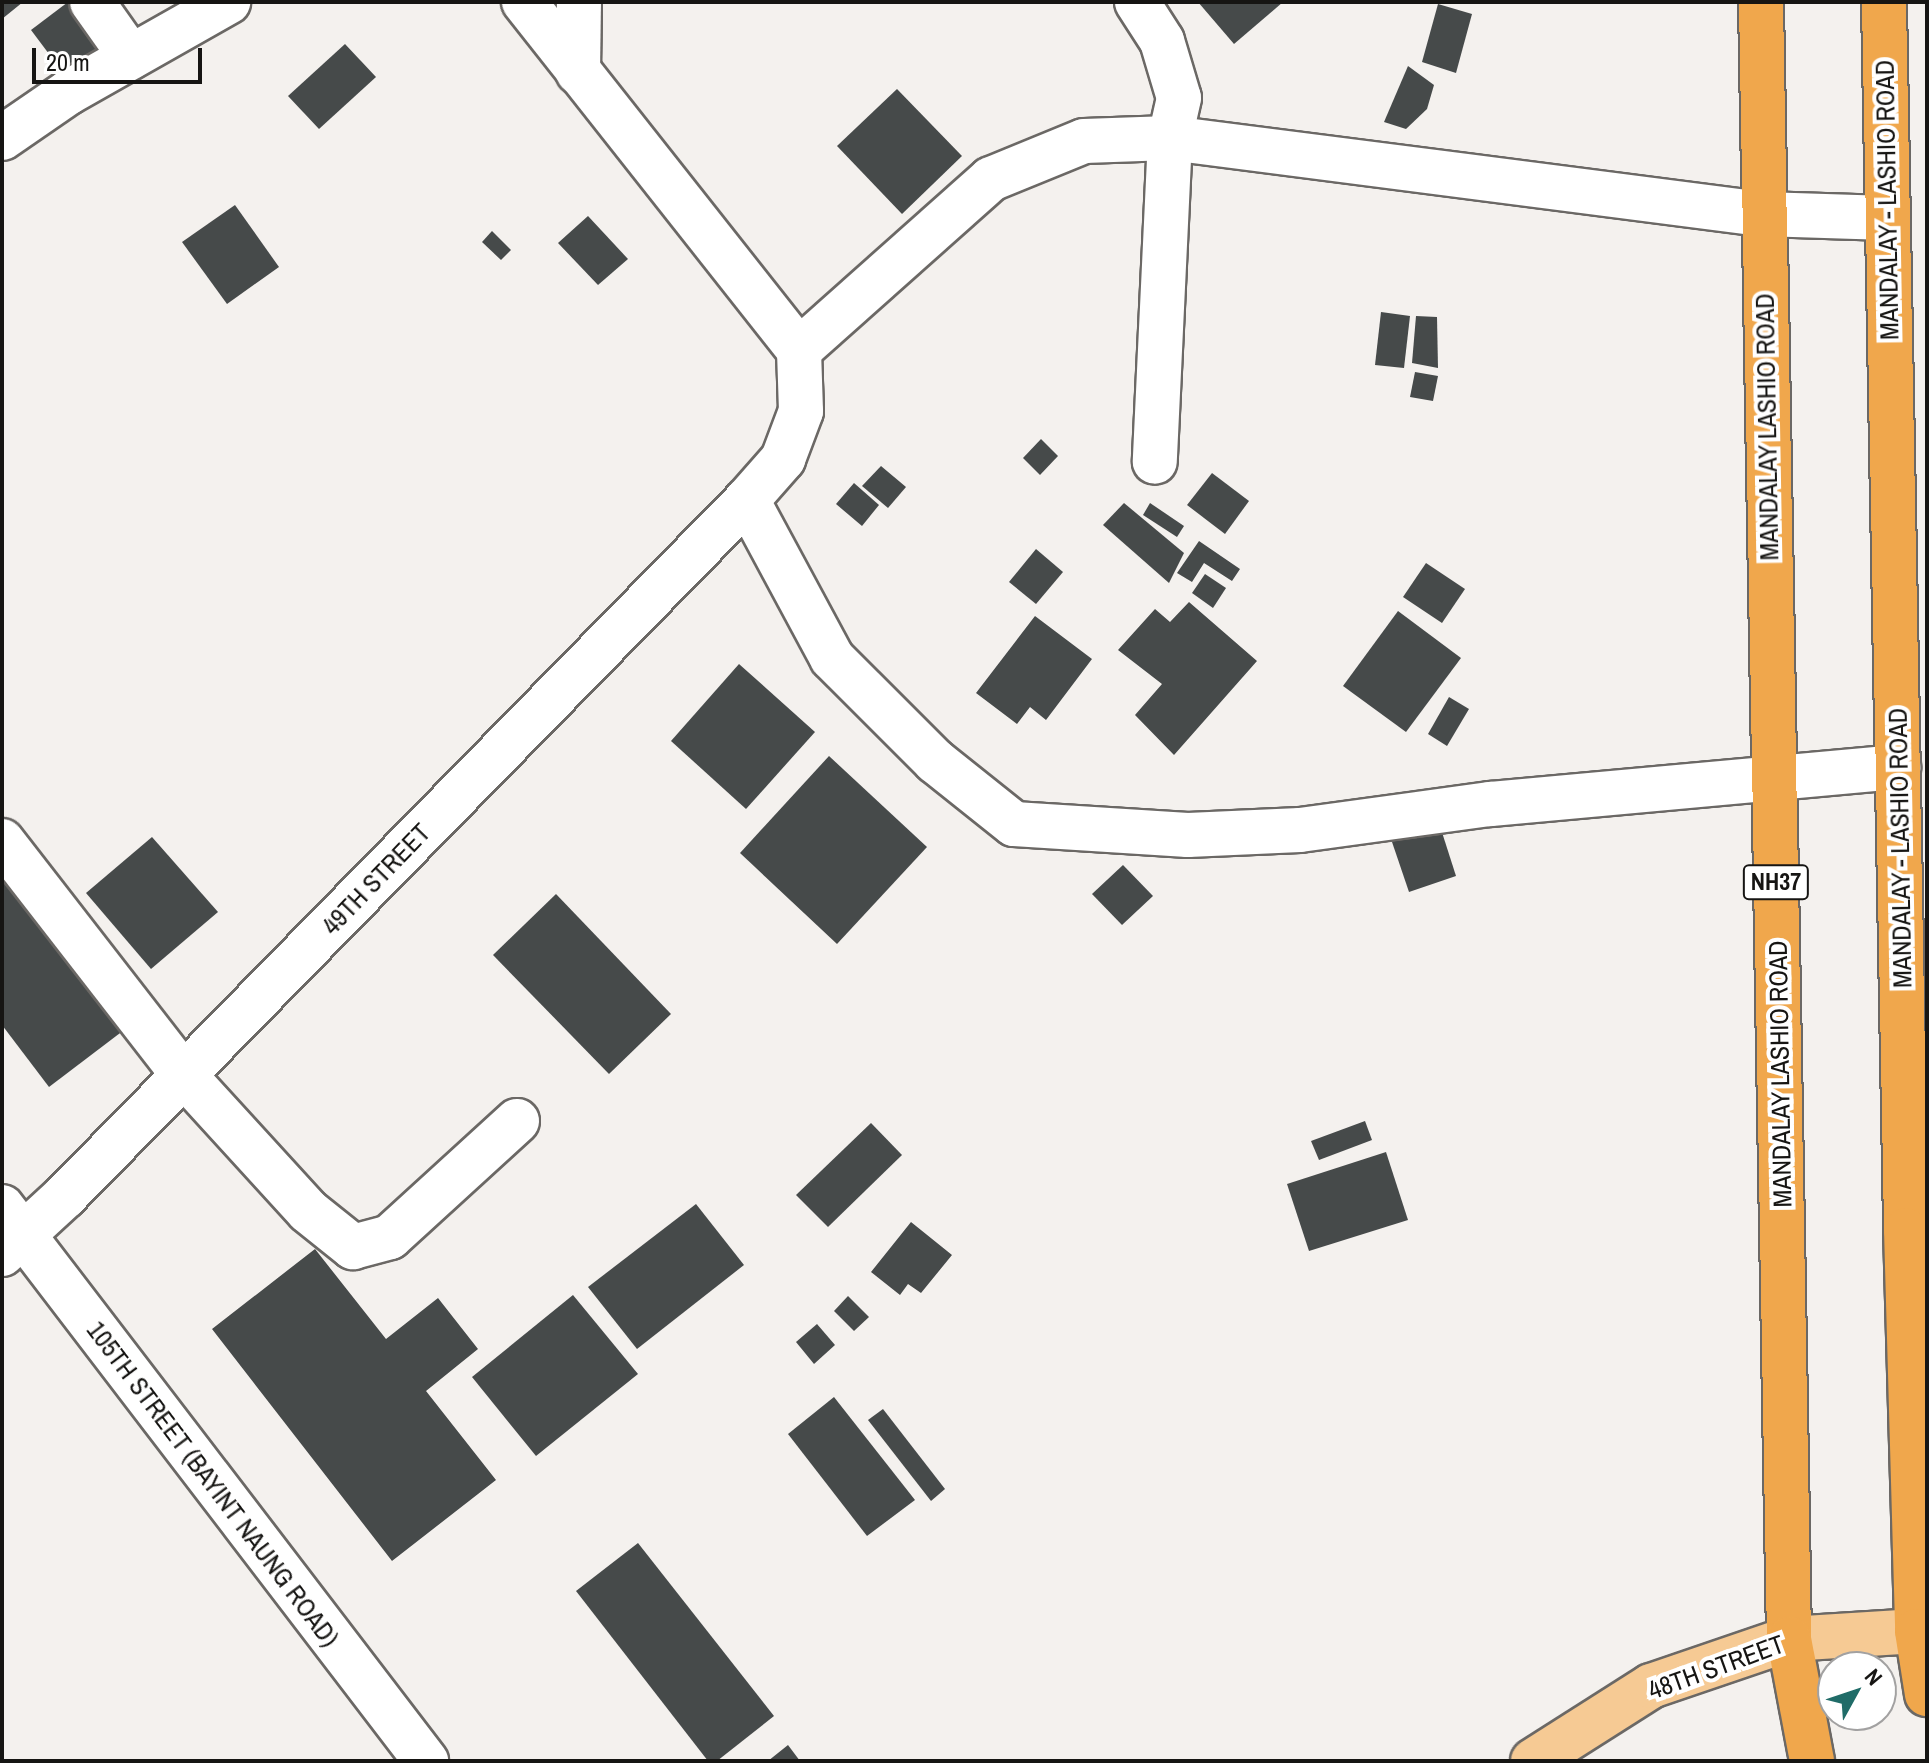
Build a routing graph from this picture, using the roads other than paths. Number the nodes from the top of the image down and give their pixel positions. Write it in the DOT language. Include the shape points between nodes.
graph roads {
  1 [pos="92,2"];
  2 [pos="228,2"];
  3 [pos="524,2"];
  4 [pos="579,2"];
  5 [pos="1137,2"];
  6 [pos="1761,2"];
  7 [pos="1884,2"];
  8 [pos="131,57"];
  9 [pos="578,72"];
  10 [pos="2,138"];
  11 [pos="1170,138"];
  12 [pos="1762,214"];
  13 [pos="1888,218"];
  14 [pos="799,350"];
  15 [pos="1155,462"];
  16 [pos="747,500"];
  17 [pos="1898,767"];
  18 [pos="1774,778"];
  19 [pos="2,841"];
  20 [pos="183,1074"];
  21 [pos="517,1121"];
  22 [pos="9,1233"];
  23 [pos="1917,1631"];
  24 [pos="1789,1639"];
  25 [pos="1927,1694"];
  26 [pos="426,1761"];
  27 [pos="1533,1761"];
  28 [pos="1812,1761"];
  1 -- 8 [label="street"];
  2 -- 8 [label="street"];
  3 -- 9 [label="street"];
  4 -- 9 [label="street"];
  5 -- 11 [label="street" via="1162,41 1179,98"];
  6 -- 12 [label="highway, MANDALAY LASHIO ROAD / NH37"];
  7 -- 13 [label="highway, MANDALAY - LASHIO ROAD"];
  8 -- 10 [label="street"];
  9 -- 14 [label="street"];
  11 -- 12 [label="street"];
  11 -- 14 [label="street" via="1084,141 991,179"];
  11 -- 15 [label="street"];
  12 -- 13 [label="street"];
  12 -- 18 [label="highway, MANDALAY LASHIO ROAD / NH37"];
  13 -- 17 [label="highway, MANDALAY - LASHIO ROAD"];
  14 -- 16 [label="street, 49TH STREET" via="801,411 783,459"];
  16 -- 18 [label="street" via="832,658 935,761 1014,824 1188,835 1300,830 1491,804"];
  16 -- 20 [label="street, 49TH STREET"];
  17 -- 18 [label="street"];
  17 -- 23 [label="highway, MANDALAY - LASHIO ROAD"];
  18 -- 24 [label="highway, MANDALAY LASHIO ROAD / NH37"];
  19 -- 20 [label="street"];
  20 -- 21 [label="street" via="308,1211 353,1247 390,1237"];
  20 -- 22 [label="street, 49TH STREET"];
  22 -- 26 [label="street, 105TH STREET (BAYINT NAUNG ROAD)"];
  23 -- 24 [label="main road, 48TH STREET"];
  23 -- 25 [label="highway, MANDALAY - LASHIO ROAD"];
  24 -- 27 [label="main road, 48TH STREET" via="1651,1686"];
  24 -- 28 [label="highway, MANDALAY LASHIO ROAD / NH37"];
}
